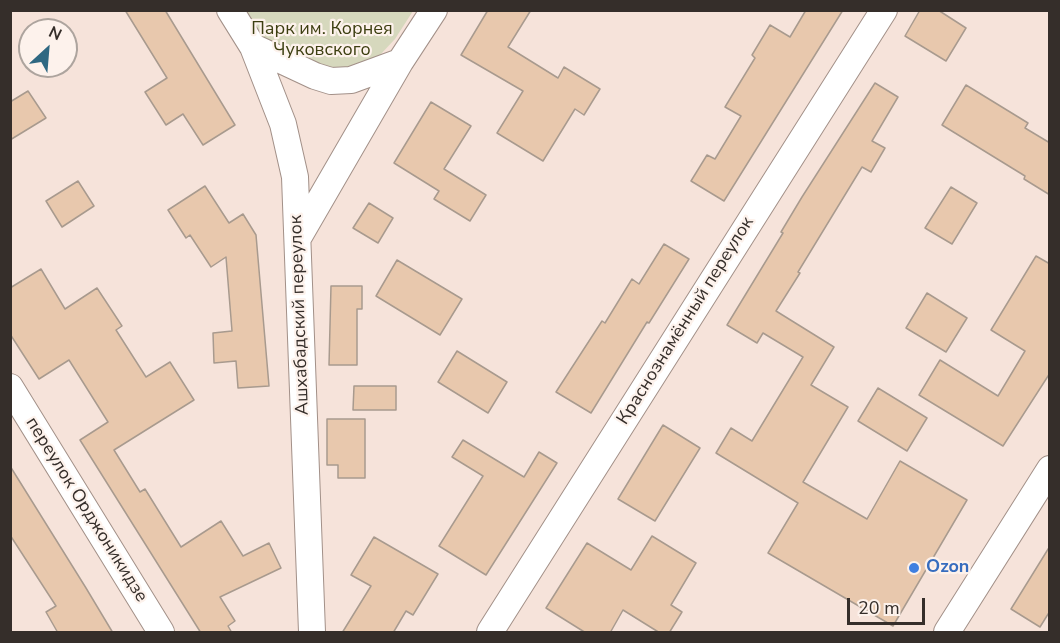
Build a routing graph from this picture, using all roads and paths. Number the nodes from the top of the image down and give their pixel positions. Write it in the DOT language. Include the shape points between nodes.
graph roads {
  1 [pos="230,10"];
  2 [pos="434,10"];
  3 [pos="884,10"];
  4 [pos="253,47"];
  5 [pos="400,62"];
  6 [pos="298,238"];
  7 [pos="10,387"];
  8 [pos="1050,470"];
  9 [pos="161,633"];
  10 [pos="312,633"];
  11 [pos="490,633"];
  12 [pos="948,633"];
  1 -- 4 [label="street, Ашхабадский переулок"];
  2 -- 5 [label="street"];
  3 -- 11 [label="street, Краснознамённый переулок"];
  4 -- 5 [label="street" via="331,81 351,80"];
  4 -- 6 [label="street, Ашхабадский переулок" via="283,124 295,177"];
  5 -- 6 [label="street"];
  6 -- 10 [label="street, Ашхабадский переулок"];
  7 -- 9 [label="street, переулок Орджоникидзе"];
  8 -- 12 [label="street"];
}
